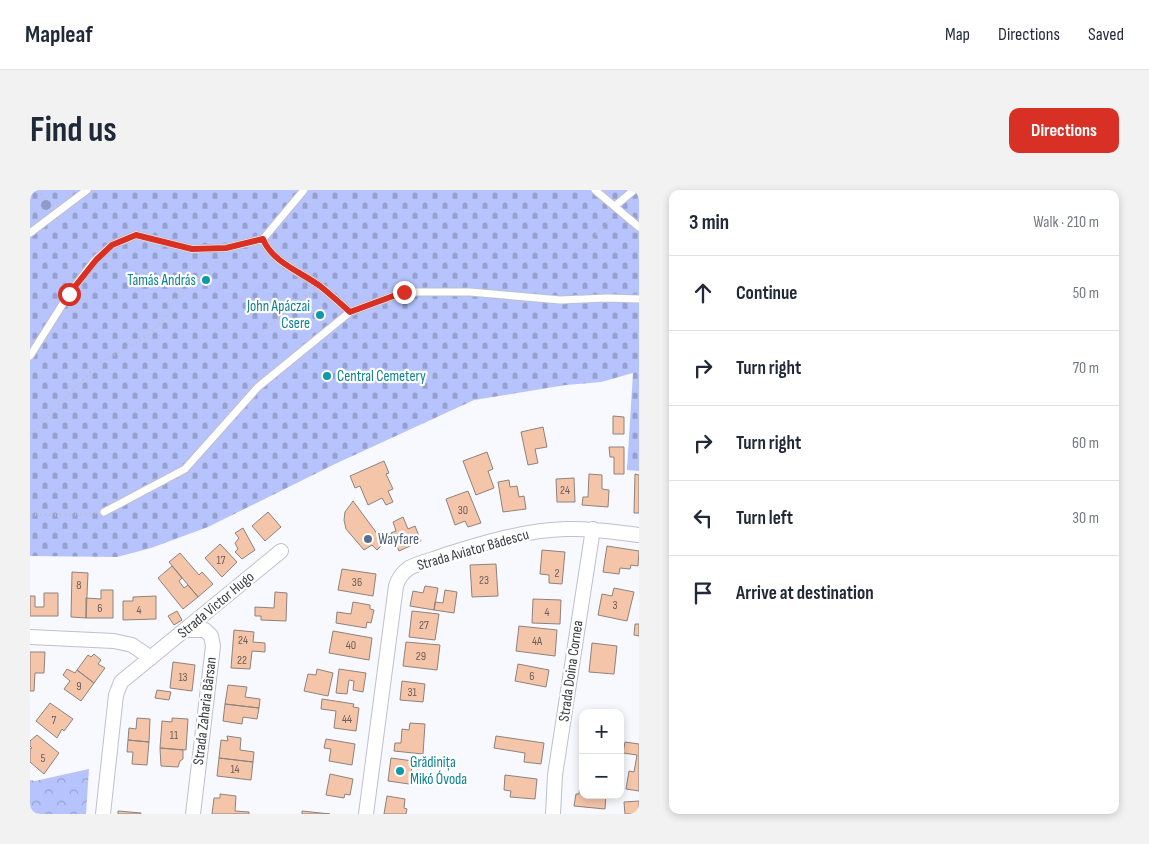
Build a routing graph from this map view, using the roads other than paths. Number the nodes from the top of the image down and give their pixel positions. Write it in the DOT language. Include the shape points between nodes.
graph roads {
  1 [pos="87,190"];
  2 [pos="304,190"];
  3 [pos="595,190"];
  4 [pos="634,190"];
  5 [pos="617,208"];
  6 [pos="639,226"];
  7 [pos="30,233"];
  8 [pos="263,239"];
  9 [pos="639,298"];
  10 [pos="350,312"];
  11 [pos="30,356"];
  12 [pos="104,512"];
  13 [pos="592,529"];
  14 [pos="639,535"];
  15 [pos="281,551"];
  16 [pos="186,630"];
  17 [pos="30,637"];
  18 [pos="151,658"];
  19 [pos="103,814"];
  20 [pos="193,814"];
  21 [pos="366,814"];
  22 [pos="553,814"];
  1 -- 7 [label="lane"];
  2 -- 8 [label="lane"];
  3 -- 5 [label="lane"];
  4 -- 5 [label="lane"];
  5 -- 6 [label="lane"];
  8 -- 10 [label="lane" via="282,262 320,286"];
  8 -- 11 [label="lane" via="226,248 192,249 136,235 112,245 69,294"];
  9 -- 10 [label="lane" via="560,300 470,292 404,292"];
  10 -- 12 [label="lane" via="258,387 185,469"];
  13 -- 14 [label="street, Strada Aviator Bădescu"];
  13 -- 21 [label="street, Strada Aviator Bădescu" via="547,530 509,536 410,567 401,575 396,586"];
  13 -- 22 [label="street, Strada Doina Cornea" via="555,775"];
  15 -- 16 [label="street, Strada Victor Hugo"];
  16 -- 18 [label="street, Strada Victor Hugo"];
  16 -- 20 [label="street, Strada Zaharia Bârsan" via="205,630 211,636 213,646"];
  17 -- 18 [label="street" via="114,640 132,645"];
  18 -- 19 [label="street, Strada Victor Hugo" via="121,682 116,695"];
}
